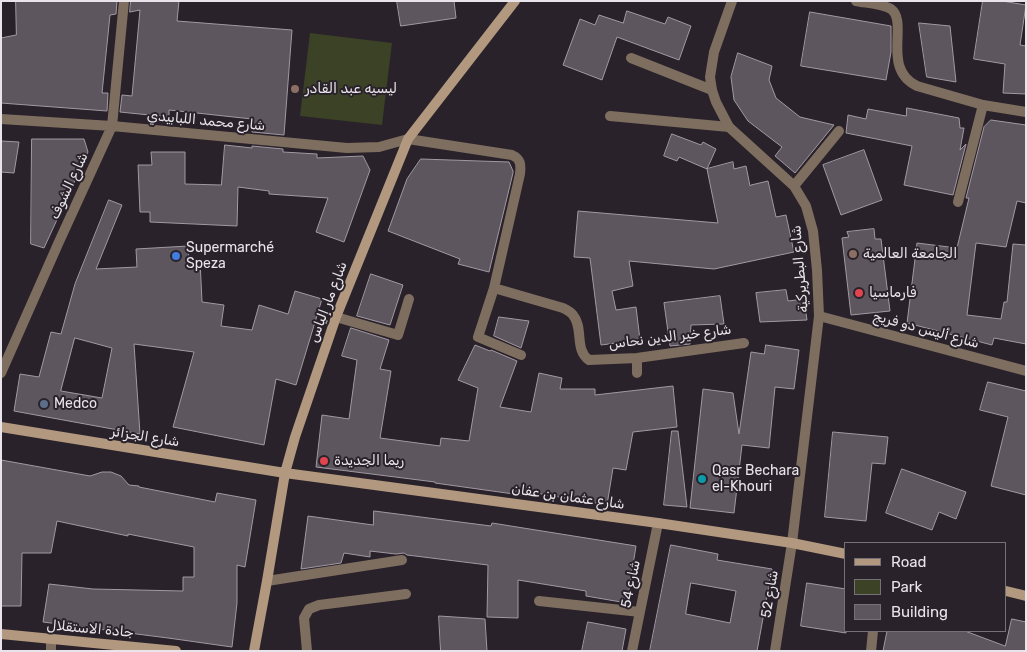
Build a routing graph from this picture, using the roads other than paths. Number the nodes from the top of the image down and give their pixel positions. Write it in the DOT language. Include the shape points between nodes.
graph roads {
  1 [pos="124,1"];
  2 [pos="732,1"];
  3 [pos="856,1"];
  4 [pos="516,2"];
  5 [pos="631,58"];
  6 [pos="712,90"];
  7 [pos="983,105"];
  8 [pos="1026,112"];
  9 [pos="610,116"];
  10 [pos="1,119"];
  11 [pos="112,126"];
  12 [pos="729,127"];
  13 [pos="839,131"];
  14 [pos="408,139"];
  15 [pos="794,186"];
  16 [pos="958,202"];
  17 [pos="494,288"];
  18 [pos="408,299"];
  19 [pos="819,316"];
  20 [pos="336,317"];
  21 [pos="744,343"];
  22 [pos="522,355"];
  23 [pos="637,358"];
  24 [pos="1026,371"];
  25 [pos="637,372"];
  26 [pos="1,374"];
  27 [pos="1,427"];
  28 [pos="285,473"];
  29 [pos="658,523"];
  30 [pos="792,543"];
  31 [pos="844,554"];
  32 [pos="402,560"];
  33 [pos="267,581"];
  34 [pos="1007,591"];
  35 [pos="406,594"];
  36 [pos="1026,596"];
  37 [pos="539,601"];
  38 [pos="640,612"];
  39 [pos="873,632"];
  40 [pos="1,634"];
  41 [pos="51,639"];
  42 [pos="51,651"];
  43 [pos="176,651"];
  44 [pos="254,651"];
  45 [pos="307,651"];
  46 [pos="632,651"];
  47 [pos="775,651"];
  48 [pos="871,651"];
  1 -- 11 [label="street, شارع الشوف"];
  2 -- 6 [label="street, شارع البطريركية" via="714,52 710,77"];
  3 -- 7 [label="street" via="886,7 895,13 898,61 909,83"];
  4 -- 14 [label="main road, شارع مار إلياس"];
  5 -- 6 [label="street"];
  6 -- 12 [label="street, شارع البطريركية"];
  7 -- 8 [label="street"];
  7 -- 16 [label="street"];
  9 -- 12 [label="street"];
  10 -- 11 [label="street, شارع محمد اللبابيدي"];
  11 -- 14 [label="street, شارع محمد اللبابيدي" via="347,148 378,147"];
  11 -- 26 [label="street, شارع الشوف"];
  12 -- 15 [label="street, شارع البطريركية"];
  13 -- 15 [label="street"];
  14 -- 17 [label="street" via="512,154 518,160 520,174"];
  14 -- 20 [label="main road, شارع مار إلياس"];
  15 -- 19 [label="street, شارع البطريركية" via="806,206 813,231"];
  17 -- 22 [label="street" via="478,337"];
  17 -- 23 [label="street, شارع خير الدين نحاس" via="564,308 572,314 578,322 581,352 588,360"];
  18 -- 20 [label="street" via="398,336"];
  19 -- 24 [label="street, شارع أليس دو فريج"];
  19 -- 30 [label="street, شارع البطريركية"];
  20 -- 28 [label="main road, شارع مار إلياس"];
  21 -- 23 [label="street, شارع خير الدين نحاس"];
  23 -- 25 [label="street"];
  27 -- 28 [label="main road, شارع الجزائر"];
  28 -- 29 [label="main road, شارع عثمان بن عفان"];
  28 -- 33 [label="main road, شارع مار إلياس"];
  29 -- 30 [label="main road, شارع عثمان بن عفان"];
  29 -- 38 [label="street, شارع 54"];
  30 -- 31 [label="main road, شارع عثمان بن عفان"];
  30 -- 47 [label="street, شارع 52"];
  32 -- 33 [label="street"];
  33 -- 44 [label="main road, شارع مار إلياس"];
  34 -- 36 [label="main road"];
  35 -- 45 [label="street" via="309,609 304,618"];
  37 -- 38 [label="street"];
  38 -- 46 [label="street, شارع 54"];
  39 -- 48 [label="street"];
  40 -- 41 [label="main road, جادة الاستقلال"];
  41 -- 42 [label="street"];
  41 -- 43 [label="main road, جادة الاستقلال"];
}
